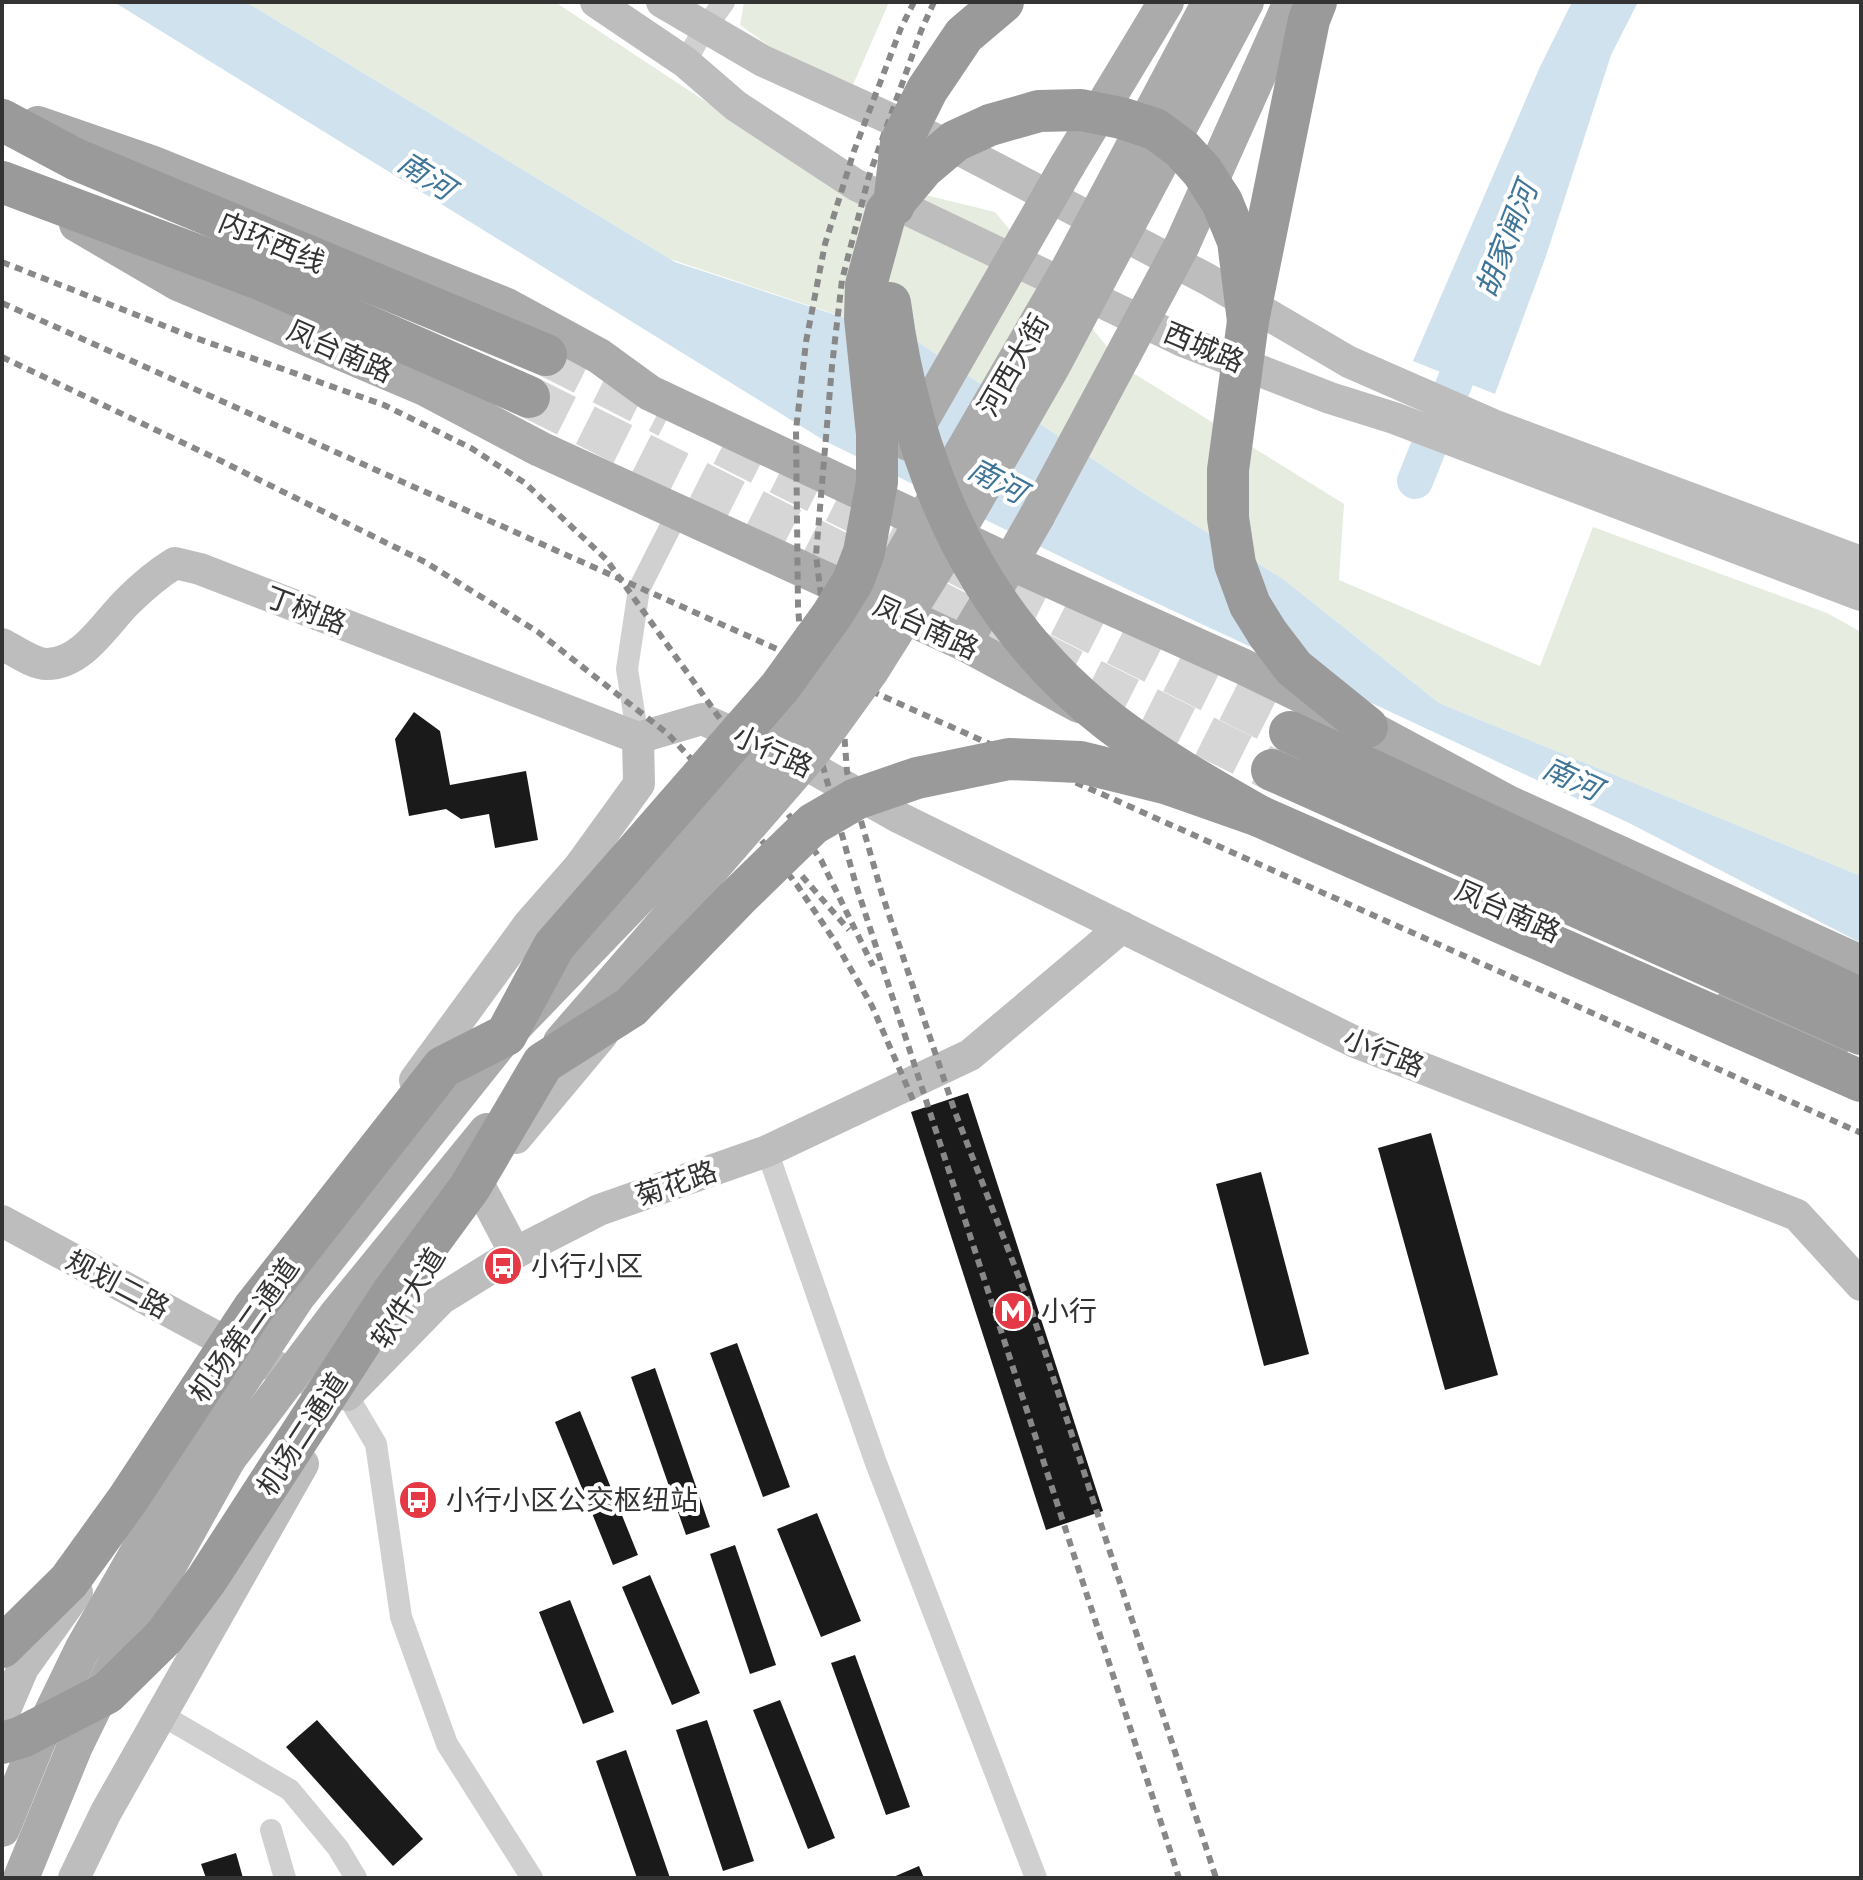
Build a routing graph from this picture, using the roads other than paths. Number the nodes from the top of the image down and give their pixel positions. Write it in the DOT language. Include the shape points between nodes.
graph roads {
  1 [pos="596,2"];
  2 [pos="662,2"];
  3 [pos="724,2"];
  4 [pos="1003,2"];
  5 [pos="1166,2"];
  6 [pos="1210,2"];
  7 [pos="1246,2"];
  8 [pos="1291,2"];
  9 [pos="1316,2"];
  10 [pos="705,28"];
  11 [pos="685,62"];
  12 [pos="2,112"];
  13 [pos="2,120"];
  14 [pos="11,186"];
  15 [pos="1248,321"];
  16 [pos="546,355"];
  17 [pos="529,397"];
  18 [pos="1490,439"];
  19 [pos="882,502"];
  20 [pos="679,510"];
  21 [pos="1010,562"];
  22 [pos="1861,562"];
  23 [pos="839,587"];
  24 [pos="1861,595"];
  25 [pos="964,643"];
  26 [pos="2,644"];
  27 [pos="1367,727"];
  28 [pos="1290,732"];
  29 [pos="638,738"];
  30 [pos="1272,770"];
  31 [pos="639,784"];
  32 [pos="1259,816"];
  33 [pos="900,818"];
  34 [pos="803,820"];
  35 [pos="739,838"];
  36 [pos="1122,927"];
  37 [pos="1861,963"];
  38 [pos="1861,999"];
  39 [pos="1861,1034"];
  40 [pos="506,1035"];
  41 [pos="1861,1047"];
  42 [pos="543,1063"];
  43 [pos="1861,1081"];
  44 [pos="767,1151"];
  45 [pos="479,1185"];
  46 [pos="2,1221"];
  47 [pos="515,1253"];
  48 [pos="1861,1285"];
  49 [pos="235,1347"];
  50 [pos="347,1395"];
  51 [pos="2,1647"];
  52 [pos="162,1715"];
  53 [pos="2,1717"];
  54 [pos="2,1743"];
  55 [pos="2,1829"];
  56 [pos="271,1830"];
  57 [pos="21,1878"];
  58 [pos="74,1878"];
  59 [pos="285,1878"];
  60 [pos="356,1878"];
  61 [pos="532,1878"];
  62 [pos="1036,1878"];
  1 -- 11 [label="street, 西城路"];
  2 -- 10 [label="street, 西城路"];
  3 -- 10 [label="street"];
  4 -- 32 [label="highway, bridge" via="964,35 901,142 889,247 890,305 929,474 963,548 1008,619 1061,679 1174,767"];
  5 -- 19 [label="main road, bridge" via="908,443"];
  6 -- 40 [label="main road, 河西大街, bridge" via="1069,268 853,641 784,732 672,863"];
  7 -- 35 [label="main road, 河西大街, bridge" via="945,553 871,671 811,754"];
  8 -- 21 [label="main road, bridge" via="1182,245"];
  9 -- 15 [label="highway, bridge"];
  10 -- 11 [label="street"];
  10 -- 18 [label="street, 西城路" via="763,61 968,154 1207,279"];
  11 -- 18 [label="street, 西城路" via="736,106 856,185 1183,341 1330,398"];
  12 -- 19 [label="main road" via="151,163 507,306 599,356 650,393"];
  13 -- 16 [label="highway, 内环西线" via="75,159"];
  14 -- 17 [label="highway, 内环西线" via="260,279"];
  14 -- 20 [label="main road, 凤台南路" via="178,283 427,389 540,449"];
  15 -- 27 [label="highway, bridge" via="1228,470 1235,564 1250,605 1294,668"];
  15 -- 40 [label="highway, bridge" via="1238,241 1222,202 1182,149 1155,129 1081,110 1039,111 955,141 923,168 886,212 866,285 877,482 853,581 780,687 554,946"];
  18 -- 22 [label="street, 西城路"];
  18 -- 24 [label="street, 西城路"];
  19 -- 21 [label="main road"];
  19 -- 23 [label="main road"];
  20 -- 23 [label="main road, 凤台南路"];
  20 -- 29 [label="street" via="639,589 627,669"];
  21 -- 25 [label="main road"];
  21 -- 27 [label="main road, bridge"];
  23 -- 25 [label="main road, 凤台南路"];
  25 -- 41 [label="main road, 凤台南路" via="1274,808 1718,1003"];
  26 -- 29 [label="street, 丁树路" via="45,664 69,660 175,563"];
  27 -- 37 [label="main road" via="1510,804"];
  28 -- 38 [label="highway"];
  29 -- 31 [label="street"];
  29 -- 33 [label="street, 小行路" via="702,719 816,770"];
  30 -- 39 [label="highway, 凤台南路"];
  31 -- 34 [label="street, 小行路"];
  31 -- 49 [label="street" via="363,1151"];
  32 -- 42 [label="highway, bridge" via="1165,783 1080,762 1009,759 917,778 856,799 813,824 631,1007"];
  32 -- 43 [label="highway, bridge"];
  33 -- 34 [label="street, 小行路"];
  33 -- 36 [label="street, 小行路"];
  34 -- 45 [label="street, 软件大道" via="725,890"];
  35 -- 42 [label="main road, 软件大道, bridge"];
  36 -- 44 [label="street, 菊花路" via="970,1055"];
  36 -- 48 [label="street, 小行路" via="1353,1041 1797,1215"];
  40 -- 51 [label="highway, 机场第二通道, bridge" via="443,1067 253,1309 69,1581"];
  40 -- 55 [label="main road, bridge" via="297,1297 199,1445 82,1650"];
  42 -- 54 [label="highway, 机场二通道, bridge" via="470,1187 391,1295 164,1637 107,1693"];
  42 -- 57 [label="main road, 软件大道, bridge" via="335,1317 228,1459 124,1646 75,1746"];
  44 -- 47 [label="street, 菊花路" via="599,1210"];
  44 -- 62 [label="street" via="876,1463"];
  45 -- 47 [label="street"];
  45 -- 50 [label="street, 软件大道"];
  46 -- 49 [label="street, 规划二路"];
  47 -- 50 [label="street, 菊花路" via="441,1299"];
  49 -- 50 [label="street"];
  49 -- 53 [label="street" via="116,1537 23,1668"];
  50 -- 52 [label="street, 软件大道"];
  50 -- 61 [label="street" via="376,1444 401,1617 447,1744"];
  52 -- 58 [label="street, 软件大道"];
  52 -- 60 [label="street" via="290,1790"];
  56 -- 59 [label="street"];
}
